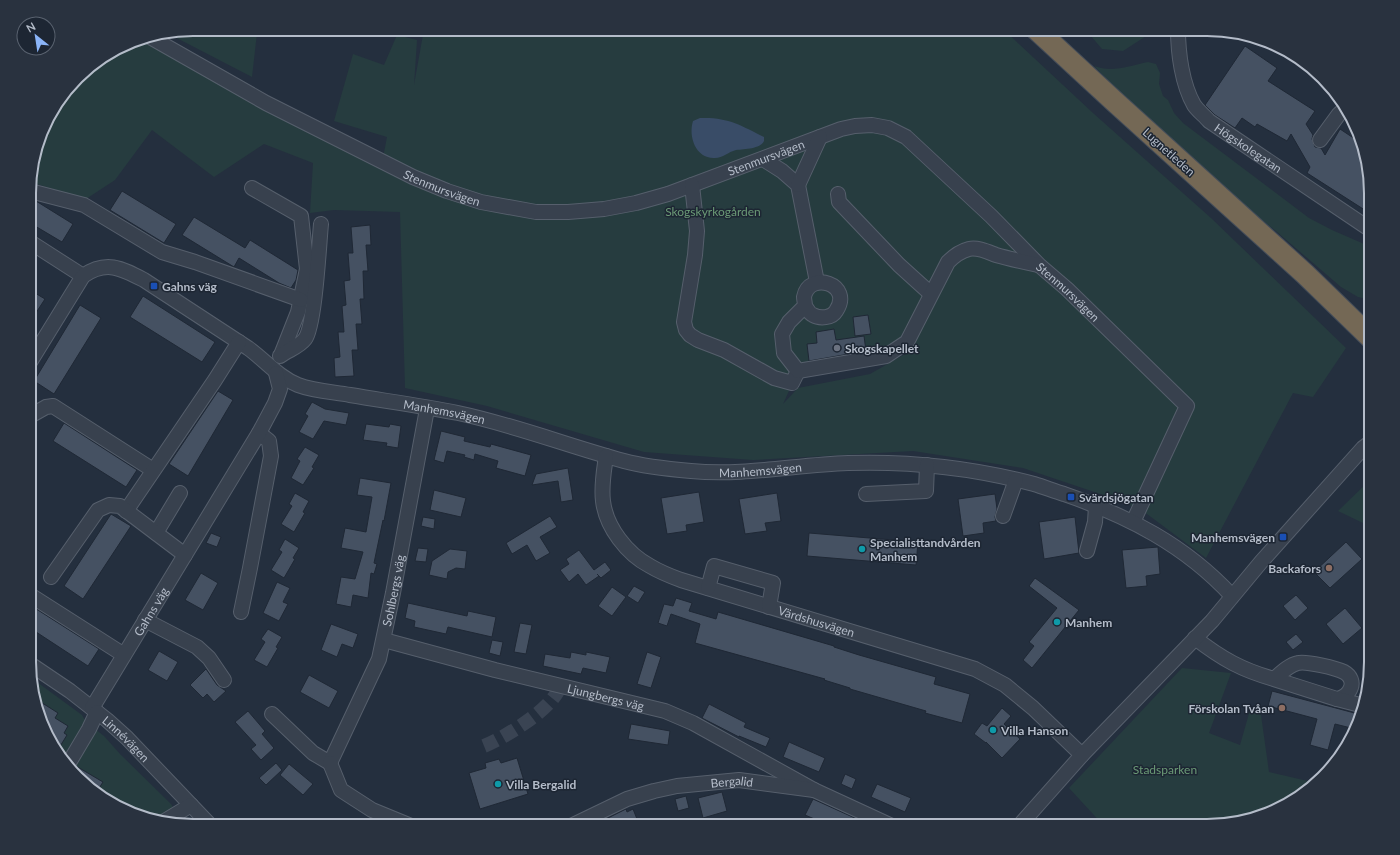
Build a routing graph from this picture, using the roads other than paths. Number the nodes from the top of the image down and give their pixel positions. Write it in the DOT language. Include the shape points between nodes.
graph roads {
  1 [pos="1043,36"];
  2 [pos="1178,36"];
  3 [pos="156,40"];
  4 [pos="1342,112"];
  5 [pos="820,137"];
  6 [pos="1320,140"];
  7 [pos="763,159"];
  8 [pos="692,185"];
  9 [pos="798,185"];
  10 [pos="252,188"];
  11 [pos="36,193"];
  12 [pos="838,194"];
  13 [pos="321,224"];
  14 [pos="1364,225"];
  15 [pos="36,249"];
  16 [pos="1039,265"];
  17 [pos="1305,274"];
  18 [pos="83,276"];
  19 [pos="817,282"];
  20 [pos="931,294"];
  21 [pos="301,300"];
  22 [pos="805,306"];
  23 [pos="1364,318"];
  24 [pos="1364,331"];
  25 [pos="239,342"];
  26 [pos="36,352"];
  27 [pos="281,355"];
  28 [pos="273,369"];
  29 [pos="798,371"];
  30 [pos="428,409"];
  31 [pos="36,413"];
  32 [pos="259,433"];
  33 [pos="1364,448"];
  34 [pos="606,456"];
  35 [pos="927,465"];
  36 [pos="153,470"];
  37 [pos="1016,480"];
  38 [pos="180,493"];
  39 [pos="866,494"];
  40 [pos="1096,506"];
  41 [pos="126,511"];
  42 [pos="1003,516"];
  43 [pos="1133,522"];
  44 [pos="156,533"];
  45 [pos="1086,551"];
  46 [pos="185,555"];
  47 [pos="51,577"];
  48 [pos="708,588"];
  49 [pos="1232,596"];
  50 [pos="36,599"];
  51 [pos="769,607"];
  52 [pos="241,612"];
  53 [pos="145,620"];
  54 [pos="1195,638"];
  55 [pos="384,640"];
  56 [pos="124,655"];
  57 [pos="36,668"];
  58 [pos="1274,679"];
  59 [pos="224,680"];
  60 [pos="1337,699"];
  61 [pos="1359,705"];
  62 [pos="95,710"];
  63 [pos="272,714"];
  64 [pos="1082,755"];
  65 [pos="70,761"];
  66 [pos="330,763"];
  67 [pos="814,790"];
  68 [pos="191,805"];
  69 [pos="170,818"];
  70 [pos="205,819"];
  71 [pos="393,819"];
  72 [pos="586,819"];
  73 [pos="877,819"];
  74 [pos="1025,819"];
  1 -- 17 [label="highway, Lugnetleden"];
  2 -- 14 [label="street, Högskolegatan" via="1186,86 1195,106 1209,121"];
  3 -- 8 [label="street, Stenmursvägen" via="266,103 392,166 447,191 481,202 536,212 568,212 604,209 668,194"];
  4 -- 6 [label="street"];
  5 -- 7 [label="street, Stenmursvägen"];
  5 -- 9 [label="street"];
  5 -- 16 [label="street, Stenmursvägen" via="841,129 872,125 888,128 906,137 991,216"];
  7 -- 8 [label="street, Stenmursvägen"];
  7 -- 9 [label="street" via="782,170"];
  8 -- 29 [label="street" via="697,230 684,322 686,330 698,340 724,350 774,378 792,383"];
  9 -- 19 [label="street"];
  10 -- 21 [label="street" via="301,216 307,269"];
  11 -- 21 [label="street" via="84,205 162,252"];
  12 -- 20 [label="street" via="840,202 899,265"];
  13 -- 27 [label="street" via="308,334 303,341"];
  15 -- 18 [label="street"];
  16 -- 20 [label="street" via="970,249 957,254 948,262"];
  16 -- 43 [label="street, Stenmursvägen" via="1187,406"];
  17 -- 23 [label="highway, Lugnetleden"];
  17 -- 24 [label="highway, Lugnetleden"];
  18 -- 25 [label="street, Manhemsvägen" via="102,267 126,270"];
  18 -- 26 [label="street"];
  19 -- 22 [label="street" via="809,287 804,296"];
  19 -- 22 [label="street" via="829,283 838,290 840,302 835,313 824,318 813,315"];
  20 -- 29 [label="street" via="906,342 886,356"];
  21 -- 27 [label="street"];
  22 -- 29 [label="street" via="789,322 782,334 784,353"];
  25 -- 28 [label="street, Manhemsvägen"];
  25 -- 36 [label="street"];
  27 -- 28 [label="street"];
  28 -- 30 [label="street, Manhemsvägen" via="304,387"];
  28 -- 32 [label="street, Gahns väg" via="280,389"];
  30 -- 34 [label="street, Manhemsvägen" via="500,423"];
  30 -- 55 [label="street, Sohlbergs väg"];
  31 -- 36 [label="street" via="53,406"];
  32 -- 46 [label="street, Gahns väg"];
  32 -- 52 [label="street" via="269,441 271,456"];
  33 -- 49 [label="street"];
  34 -- 35 [label="street, Manhemsvägen" via="648,466 721,472 850,463"];
  34 -- 48 [label="street, Värdshusvägen" via="603,501 615,533 636,557 649,566"];
  35 -- 37 [label="street, Manhemsvägen" via="967,469"];
  35 -- 39 [label="street" via="926,491"];
  36 -- 41 [label="street"];
  37 -- 40 [label="street, Manhemsvägen" via="1036,484"];
  37 -- 42 [label="street"];
  38 -- 44 [label="street"];
  40 -- 43 [label="street, Manhemsvägen"];
  40 -- 45 [label="street" via="1096,522"];
  41 -- 44 [label="street"];
  41 -- 47 [label="street" via="120,506 109,505 98,510"];
  43 -- 49 [label="street, Manhemsvägen" via="1190,557"];
  44 -- 46 [label="street"];
  46 -- 53 [label="street, Gahns väg"];
  48 -- 51 [label="street, Värdshusvägen"];
  48 -- 51 [label="street" via="714,566 773,583"];
  49 -- 54 [label="street"];
  50 -- 56 [label="street"];
  51 -- 64 [label="street, Värdshusvägen" via="975,669 1005,685"];
  53 -- 56 [label="street, Gahns väg"];
  53 -- 59 [label="street" via="197,647 209,658"];
  54 -- 58 [label="street" via="1221,658"];
  54 -- 64 [label="street"];
  55 -- 66 [label="street, Sohlbergs väg" via="376,667"];
  55 -- 67 [label="street, Ljungbergs väg" via="665,711 693,723"];
  56 -- 62 [label="street, Gahns väg"];
  57 -- 62 [label="street, Linnévägen"];
  58 -- 60 [label="street"];
  58 -- 60 [label="street" via="1297,663 1308,663 1345,672 1351,686 1344,697"];
  60 -- 61 [label="street"];
  62 -- 65 [label="street, Gahns väg" via="89,729"];
  62 -- 68 [label="street, Linnévägen" via="127,738"];
  63 -- 66 [label="street" via="313,752"];
  64 -- 74 [label="street"];
  66 -- 71 [label="street" via="341,790 372,810"];
  67 -- 72 [label="street, Bergalid" via="739,780 677,786 627,799"];
  67 -- 73 [label="street, Bergalid"];
  68 -- 69 [label="street"];
  68 -- 70 [label="street, Linnévägen"];
}
